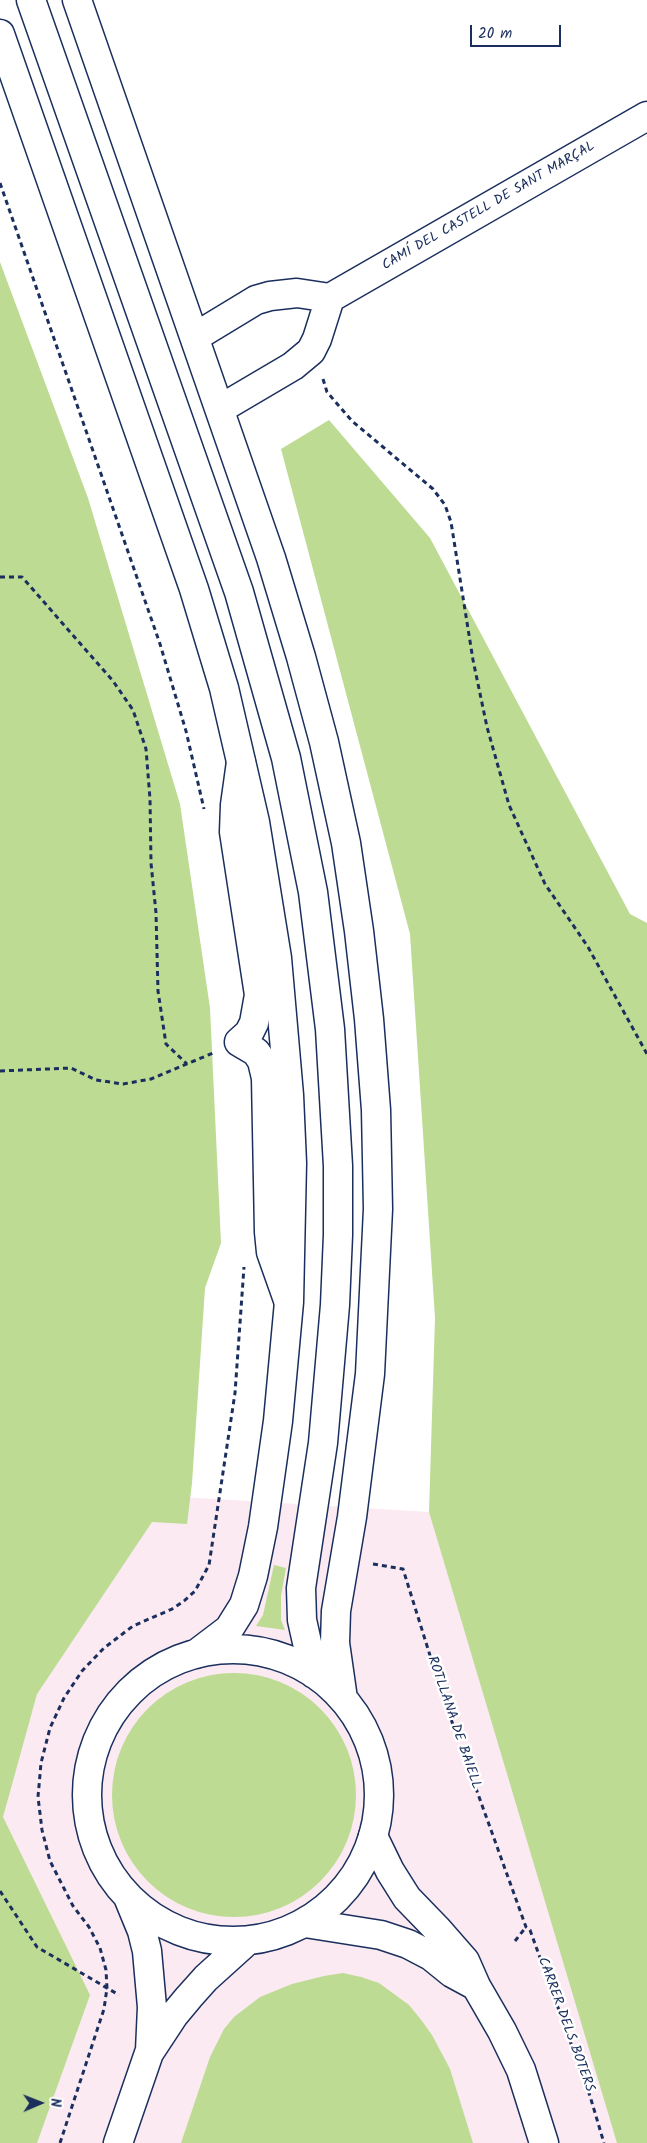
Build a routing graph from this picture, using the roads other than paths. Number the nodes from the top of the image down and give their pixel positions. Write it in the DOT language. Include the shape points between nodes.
graph roads {
  1 [pos="31,0"];
  2 [pos="77,0"];
  3 [pos="0,34"];
  4 [pos="647,116"];
  5 [pos="330,298"];
  6 [pos="195,337"];
  7 [pos="220,409"];
  8 [pos="242,756"];
  9 [pos="288,1302"];
  10 [pos="196,1654"];
  11 [pos="314,1674"];
  12 [pos="343,1700"];
  13 [pos="373,1836"];
  14 [pos="128,1896"];
  15 [pos="305,1923"];
  16 [pos="247,1941"];
  17 [pos="476,1986"];
  18 [pos="149,2053"];
  19 [pos="118,2143"];
  20 [pos="544,2143"];
  1 -- 11 [label="main road" via="239,592 286,758 313,892 330,1029 338,1166 338,1235 330,1380 301,1588 302,1620"];
  2 -- 6 [label="main road"];
  3 -- 8 [label="main road" via="194,589"];
  4 -- 5 [label="main road, CAMÍ DEL CASTELL DE SANT MARÇAL"];
  5 -- 6 [label="main road" via="297,293 256,300"];
  5 -- 7 [label="main road" via="311,351 294,366"];
  6 -- 7 [label="main road"];
  7 -- 12 [label="main road" via="271,558 324,742 346,843 361,950 376,1110 378,1208 370,1374 336,1611 335,1644"];
  8 -- 9 [label="main road" via="268,890 290,1095 292,1163"];
  8 -- 9 [label="main road" via="234,832 259,995 254,1023 239,1042 256,1052 266,1078 269,1232 271,1252"];
  9 -- 10 [label="main road" via="281,1386 253,1576 244,1605 229,1628"];
  10 -- 11 [label="main road" via="227,1649 257,1651 287,1659"];
  10 -- 14 [label="main road" via="155,1672 131,1691 112,1714 93,1755 88,1800 92,1830 102,1859"];
  11 -- 12 [label="main road"];
  12 -- 13 [label="main road" via="362,1727 374,1758 379,1797"];
  13 -- 15 [label="main road" via="358,1870 344,1891"];
  13 -- 17 [label="main road" via="406,1898 465,1961"];
  14 -- 16 [label="main road" via="153,1917 183,1932 215,1940"];
  14 -- 18 [label="main road" via="147,1951 152,2007"];
  15 -- 16 [label="main road"];
  15 -- 17 [label="main road" via="381,1935 408,1944"];
  16 -- 18 [label="main road" via="206,1978 174,2014"];
  17 -- 20 [label="main road" via="521,2070"];
  18 -- 19 [label="main road"];
}
